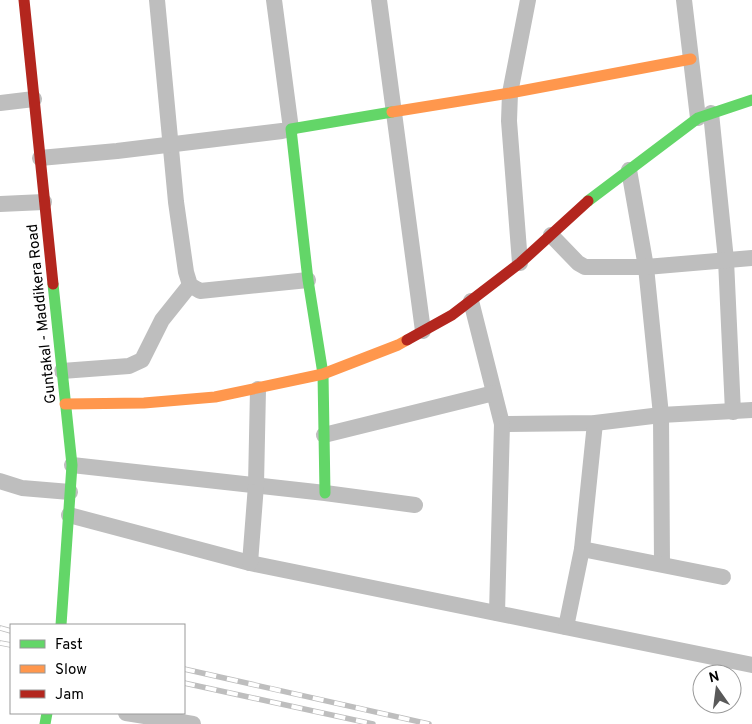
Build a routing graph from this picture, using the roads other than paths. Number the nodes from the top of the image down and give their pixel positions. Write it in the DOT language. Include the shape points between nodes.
graph roads {
  1 [pos="24,0"];
  2 [pos="157,0"];
  3 [pos="274,0"];
  4 [pos="379,0"];
  5 [pos="528,0"];
  6 [pos="684,0"];
  7 [pos="691,59"];
  8 [pos="510,93"];
  9 [pos="34,99"];
  10 [pos="752,100"];
  11 [pos="0,103"];
  12 [pos="394,111"];
  13 [pos="704,116"];
  14 [pos="290,129"];
  15 [pos="170,145"];
  16 [pos="40,158"];
  17 [pos="629,170"];
  18 [pos="44,202"];
  19 [pos="0,204"];
  20 [pos="551,235"];
  21 [pos="752,258"];
  22 [pos="726,260"];
  23 [pos="520,263"];
  24 [pos="646,267"];
  25 [pos="308,280"];
  26 [pos="190,285"];
  27 [pos="471,301"];
  28 [pos="423,331"];
  29 [pos="62,371"];
  30 [pos="323,374"];
  31 [pos="258,389"];
  32 [pos="494,393"];
  33 [pos="65,404"];
  34 [pos="752,410"];
  35 [pos="732,412"];
  36 [pos="661,414"];
  37 [pos="595,423"];
  38 [pos="502,424"];
  39 [pos="324,435"];
  40 [pos="72,465"];
  41 [pos="0,482"];
  42 [pos="256,485"];
  43 [pos="70,492"];
  44 [pos="325,493"];
  45 [pos="415,505"];
  46 [pos="68,515"];
  47 [pos="582,549"];
  48 [pos="250,563"];
  49 [pos="662,564"];
  50 [pos="723,577"];
  51 [pos="497,613"];
  52 [pos="61,624"];
  53 [pos="566,627"];
  54 [pos="752,665"];
  55 [pos="132,714"];
  56 [pos="193,724"];
  1 -- 9 [label="street, Guntakal - Maddikera Road"];
  2 -- 15 [label="street"];
  3 -- 14 [label="street"];
  4 -- 12 [label="street"];
  5 -- 8 [label="street"];
  6 -- 7 [label="street"];
  7 -- 8 [label="street"];
  7 -- 13 [label="street"];
  8 -- 12 [label="street"];
  8 -- 23 [label="street" via="511,160"];
  9 -- 11 [label="street"];
  9 -- 16 [label="street, Guntakal - Maddikera Road"];
  10 -- 13 [label="street"];
  12 -- 14 [label="street"];
  12 -- 28 [label="street"];
  13 -- 17 [label="street"];
  13 -- 22 [label="street"];
  14 -- 15 [label="street"];
  14 -- 25 [label="street"];
  15 -- 16 [label="street"];
  15 -- 26 [label="street" via="178,219"];
  16 -- 18 [label="street, Guntakal - Maddikera Road"];
  17 -- 20 [label="street" via="583,205"];
  17 -- 24 [label="street"];
  18 -- 19 [label="street"];
  18 -- 29 [label="street, Guntakal - Maddikera Road"];
  20 -- 23 [label="street"];
  20 -- 24 [label="street" via="586,268"];
  21 -- 22 [label="street"];
  22 -- 24 [label="street"];
  22 -- 35 [label="street"];
  23 -- 27 [label="street"];
  24 -- 36 [label="street"];
  25 -- 26 [label="street" via="200,291"];
  25 -- 30 [label="street"];
  26 -- 29 [label="street" via="162,320 142,360 129,366"];
  27 -- 28 [label="street"];
  27 -- 32 [label="street"];
  28 -- 30 [label="street" via="398,345"];
  29 -- 33 [label="street, Guntakal - Maddikera Road"];
  30 -- 31 [label="street"];
  30 -- 39 [label="street"];
  31 -- 33 [label="street" via="214,397 144,403"];
  31 -- 42 [label="street"];
  32 -- 38 [label="street"];
  32 -- 39 [label="street"];
  33 -- 40 [label="street, Guntakal - Maddikera Road"];
  34 -- 35 [label="street"];
  35 -- 36 [label="street"];
  36 -- 37 [label="street"];
  36 -- 49 [label="street"];
  37 -- 38 [label="street"];
  37 -- 47 [label="street"];
  38 -- 51 [label="street"];
  39 -- 44 [label="street"];
  40 -- 42 [label="street"];
  40 -- 43 [label="street, Guntakal - Maddikera Road"];
  41 -- 43 [label="street" via="22,488"];
  42 -- 44 [label="street"];
  42 -- 48 [label="street"];
  43 -- 46 [label="street, Guntakal - Maddikera Road"];
  44 -- 45 [label="street"];
  46 -- 48 [label="street"];
  46 -- 52 [label="street, Guntakal - Maddikera Road"];
  47 -- 49 [label="street"];
  47 -- 53 [label="street"];
  48 -- 51 [label="street"];
  49 -- 50 [label="street"];
  51 -- 53 [label="street"];
  53 -- 54 [label="street"];
  55 -- 56 [label="street"];
}
